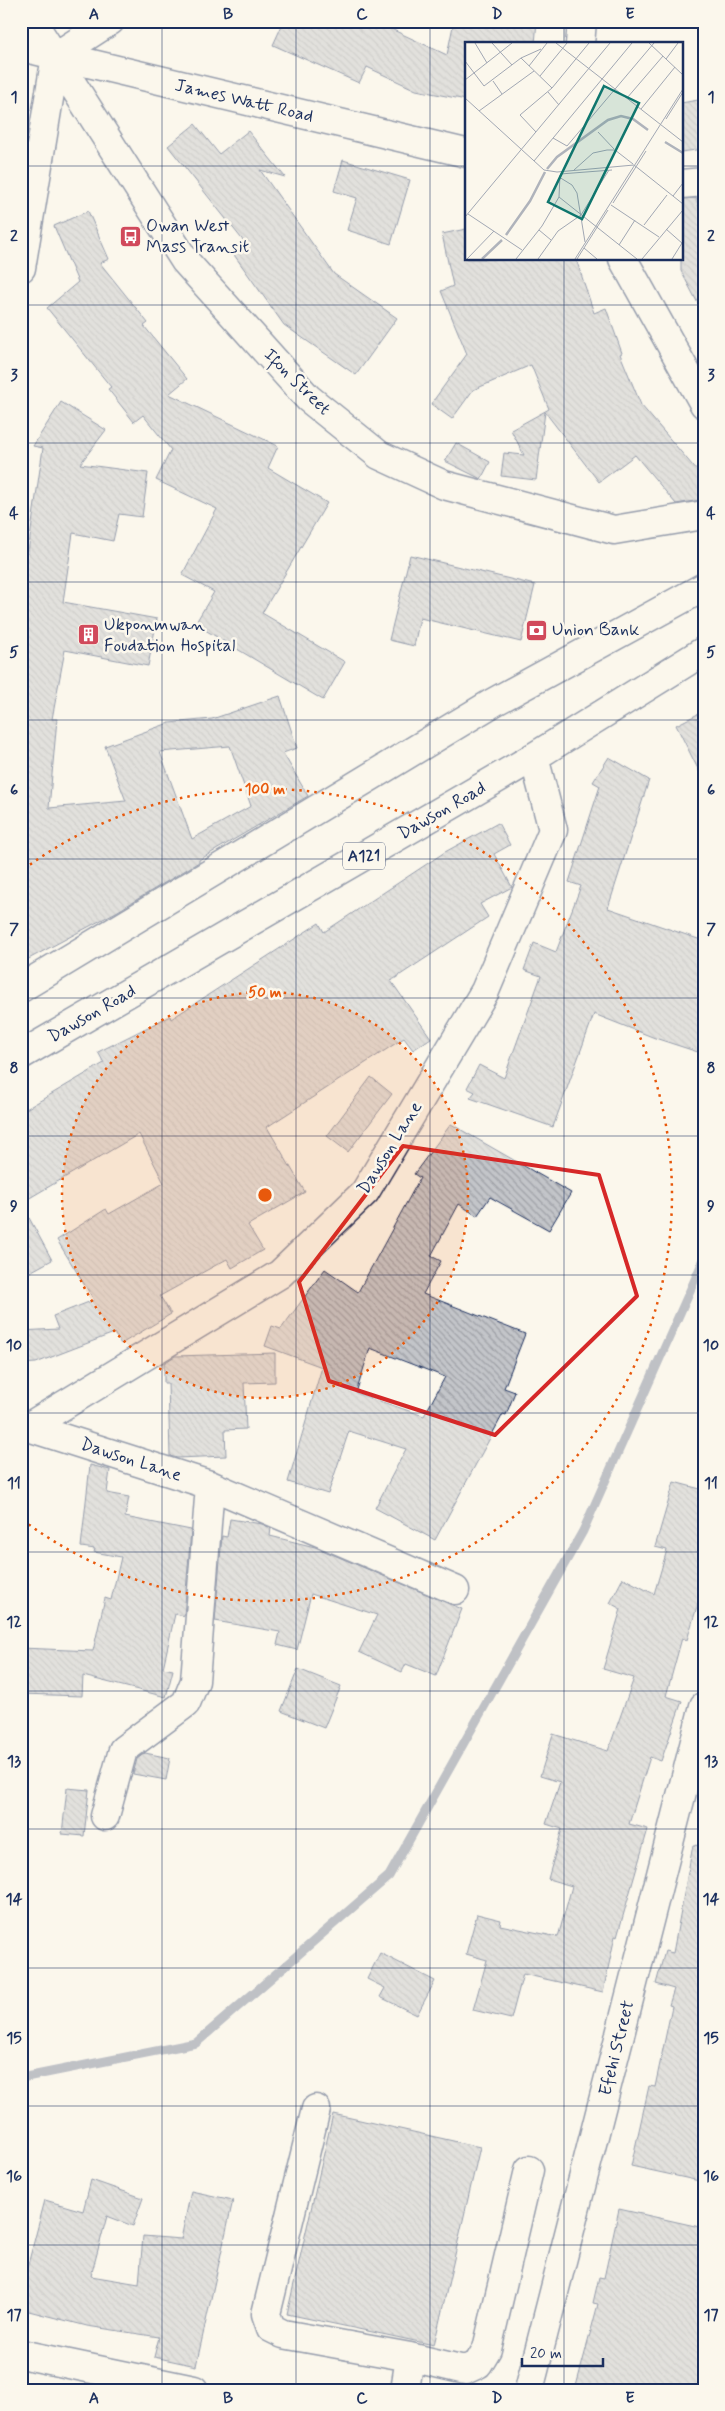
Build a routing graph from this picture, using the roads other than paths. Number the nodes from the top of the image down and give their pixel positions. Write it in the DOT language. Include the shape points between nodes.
graph roads {
  1 [pos="32,21"];
  2 [pos="110,21"];
  3 [pos="582,21"];
  4 [pos="580,42"];
  5 [pos="21,47"];
  6 [pos="56,56"];
  7 [pos="465,153"];
  8 [pos="704,182"];
  9 [pos="682,184"];
  10 [pos="624,260"];
  11 [pos="21,268"];
  12 [pos="704,404"];
  13 [pos="704,515"];
  14 [pos="704,587"];
  15 [pos="704,651"];
  16 [pos="534,758"];
  17 [pos="21,988"];
  18 [pos="21,1056"];
  19 [pos="25,1426"];
  20 [pos="210,1485"];
  21 [pos="455,1590"];
  22 [pos="704,1706"];
  23 [pos="105,1816"];
  24 [pos="316,2109"];
  25 [pos="529,2170"];
  26 [pos="21,2354"];
  27 [pos="410,2357"];
  28 [pos="194,2390"];
  29 [pos="405,2390"];
  30 [pos="529,2390"];
  1 -- 6 [label="main road, Ifon Street"];
  2 -- 6 [label="main road"];
  3 -- 4 [label="main road"];
  5 -- 6 [label="main road, James Watt Road"];
  6 -- 7 [label="main road, James Watt Road"];
  6 -- 11 [label="main road"];
  6 -- 13 [label="main road, Ifon Street" via="185,261 308,398 378,456 444,485 614,530"];
  8 -- 9 [label="main road"];
  10 -- 12 [label="main road"];
  14 -- 17 [label="main road" via="494,702"];
  15 -- 16 [label="main road, Dawson Road / A121"];
  16 -- 18 [label="main road, Dawson Road / A121"];
  16 -- 19 [label="main road, Dawson Lane" via="553,830 485,991 365,1192 280,1274"];
  19 -- 20 [label="main road, Dawson Lane"];
  20 -- 21 [label="main road, Dawson Lane"];
  20 -- 23 [label="main road" via="196,1681 186,1703 123,1750"];
  22 -- 30 [label="main road, Efehi Street"];
  24 -- 27 [label="main road" via="266,2314 271,2328 283,2334"];
  25 -- 27 [label="main road" via="487,2349 478,2364 465,2370"];
  26 -- 28 [label="main road"];
  27 -- 29 [label="main road"];
}
